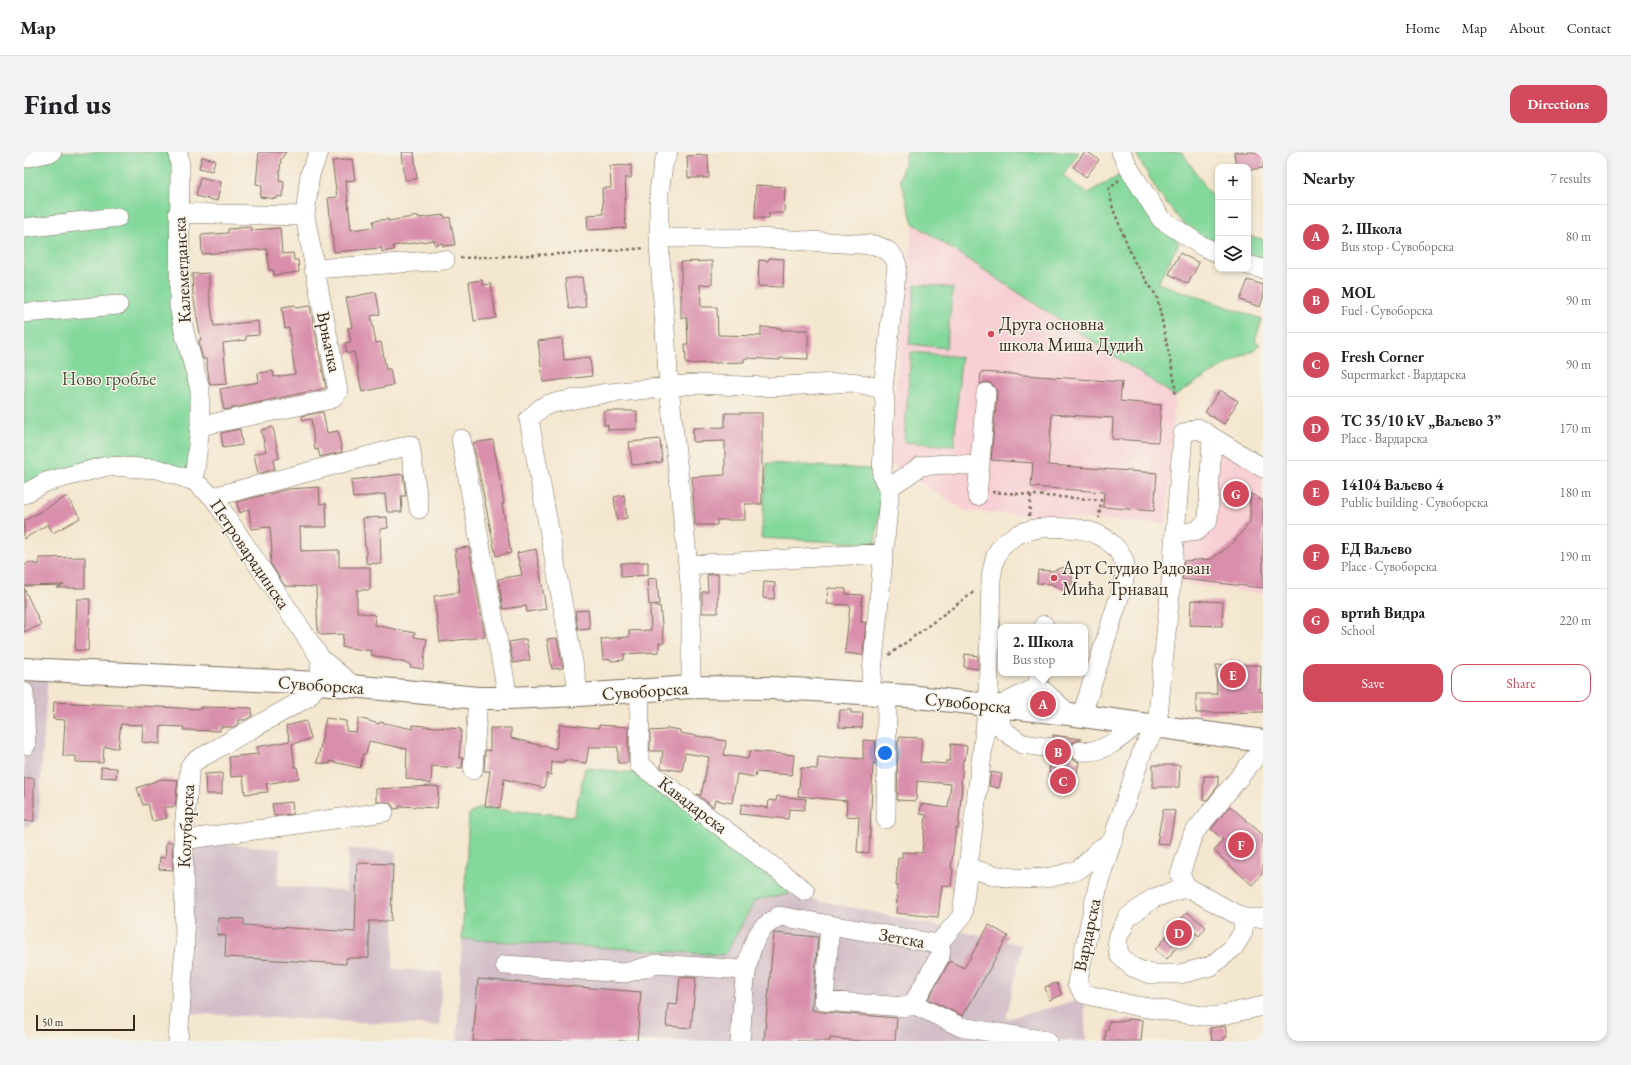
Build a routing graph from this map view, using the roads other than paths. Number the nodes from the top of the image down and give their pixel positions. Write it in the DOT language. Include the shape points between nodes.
graph roads {
  1 [pos="52,152"];
  2 [pos="178,152"];
  3 [pos="319,152"];
  4 [pos="668,152"];
  5 [pos="1121,152"];
  6 [pos="24,158"];
  7 [pos="178,213"];
  8 [pos="305,216"];
  9 [pos="118,217"];
  10 [pos="24,228"];
  11 [pos="658,241"];
  12 [pos="1215,252"];
  13 [pos="445,260"];
  14 [pos="1251,266"];
  15 [pos="314,269"];
  16 [pos="1263,269"];
  17 [pos="118,305"];
  18 [pos="24,313"];
  19 [pos="669,387"];
  20 [pos="883,389"];
  21 [pos="986,393"];
  22 [pos="200,426"];
  23 [pos="1212,437"];
  24 [pos="461,439"];
  25 [pos="980,466"];
  26 [pos="1263,468"];
  27 [pos="194,481"];
  28 [pos="890,487"];
  29 [pos="977,493"];
  30 [pos="24,494"];
  31 [pos="213,497"];
  32 [pos="419,509"];
  33 [pos="1175,534"];
  34 [pos="884,553"];
  35 [pos="688,565"];
  36 [pos="321,659"];
  37 [pos="24,669"];
  38 [pos="1039,680"];
  39 [pos="319,683"];
  40 [pos="355,687"];
  41 [pos="691,687"];
  42 [pos="640,691"];
  43 [pos="24,692"];
  44 [pos="879,694"];
  45 [pos="580,695"];
  46 [pos="478,698"];
  47 [pos="508,698"];
  48 [pos="993,706"];
  49 [pos="1076,714"];
  50 [pos="1147,725"];
  51 [pos="1263,741"];
  52 [pos="26,745"];
  53 [pos="1052,748"];
  54 [pos="1263,748"];
  55 [pos="1080,751"];
  56 [pos="473,770"];
  57 [pos="384,812"];
  58 [pos="886,819"];
  59 [pos="183,840"];
  60 [pos="1112,843"];
  61 [pos="968,867"];
  62 [pos="1186,887"];
  63 [pos="805,890"];
  64 [pos="1243,918"];
  65 [pos="1263,918"];
  66 [pos="830,925"];
  67 [pos="938,944"];
  68 [pos="505,965"];
  69 [pos="746,970"];
  70 [pos="913,1004"];
  71 [pos="1263,1006"];
  72 [pos="178,1041"];
  73 [pos="740,1041"];
  74 [pos="1047,1041"];
  1 -- 6 [label="street"];
  2 -- 7 [label="street, Калемегданска"];
  3 -- 8 [label="street, Врњачка" via="310,174"];
  4 -- 11 [label="street" via="663,165 659,192"];
  5 -- 12 [label="street" via="1161,218 1202,246"];
  7 -- 8 [label="street"];
  7 -- 22 [label="street, Калемегданска" via="181,318 200,389"];
  8 -- 15 [label="street, Врњачка"];
  9 -- 10 [label="street"];
  11 -- 19 [label="street"];
  11 -- 20 [label="street" via="759,238 875,245 884,248 895,258 897,265"];
  13 -- 15 [label="street"];
  14 -- 16 [label="street"];
  15 -- 22 [label="street, Врњачка" via="338,386 336,396 322,402"];
  17 -- 18 [label="street"];
  19 -- 20 [label="street" via="694,384 768,386 853,382"];
  19 -- 35 [label="street"];
  19 -- 45 [label="street" via="601,394 549,404 529,419"];
  20 -- 28 [label="street" via="885,401 882,475"];
  21 -- 25 [label="street"];
  22 -- 27 [label="street, Калемегданска"];
  23 -- 26 [label="street"];
  23 -- 33 [label="street" via="1208,520 1197,532"];
  23 -- 33 [label="street" via="1198,428 1183,434"];
  24 -- 47 [label="street"];
  25 -- 28 [label="street" via="921,466"];
  25 -- 29 [label="street"];
  27 -- 30 [label="street, Петроварадинска" via="158,469 108,466 46,482"];
  27 -- 31 [label="street, Петроварадинска"];
  28 -- 34 [label="street"];
  31 -- 32 [label="street" via="410,445"];
  31 -- 36 [label="street, Петроварадинска"];
  33 -- 50 [label="street"];
  34 -- 35 [label="street"];
  34 -- 44 [label="street" via="873,667"];
  35 -- 41 [label="street" via="691,593"];
  36 -- 39 [label="street"];
  36 -- 40 [label="street, Петроварадинска"];
  37 -- 39 [label="main road, Сувоборска"];
  38 -- 48 [label="street"];
  38 -- 49 [label="street"];
  39 -- 40 [label="main road, Сувоборска"];
  39 -- 59 [label="street, Колубарска" via="308,697 190,766"];
  40 -- 46 [label="main road, Сувоборска"];
  41 -- 42 [label="main road, Сувоборска"];
  41 -- 44 [label="main road, Сувоборска"];
  42 -- 45 [label="main road, Сувоборска"];
  42 -- 63 [label="street, Кавадарска" via="639,764"];
  43 -- 52 [label="street"];
  44 -- 48 [label="main road, Сувоборска"];
  44 -- 58 [label="street"];
  45 -- 47 [label="main road, Сувоборска"];
  46 -- 47 [label="main road, Сувоборска"];
  46 -- 56 [label="street"];
  48 -- 49 [label="main road, Сувоборска"];
  48 -- 49 [label="street" via="991,578 995,559 1001,547 1027,530 1062,528 1098,534 1110,542 1124,562 1125,573 1122,588"];
  48 -- 53 [label="street" via="1002,729 1022,744"];
  48 -- 61 [label="street, Зетска"];
  49 -- 50 [label="main road, Сувоборска"];
  50 -- 51 [label="main road, Сувоборска"];
  50 -- 55 [label="street" via="1112,745 1088,752"];
  50 -- 60 [label="street, Вардарска" via="1143,749"];
  54 -- 62 [label="street" via="1192,834 1180,875"];
  57 -- 59 [label="street"];
  59 -- 72 [label="street, Колубарска" via="185,943"];
  60 -- 61 [label="street" via="1101,846 1078,869 1054,878 1030,880 982,873"];
  60 -- 71 [label="street, Вардарска" via="1099,881 1077,983 1084,994 1136,1006 1202,1016 1218,1016"];
  61 -- 67 [label="street, Зетска" via="962,916"];
  62 -- 64 [label="street"];
  62 -- 64 [label="street" via="1154,898 1128,917 1117,939 1119,955 1132,967 1150,974 1180,974 1211,966 1234,947 1243,932"];
  64 -- 65 [label="street"];
  66 -- 67 [label="street, Зетска"];
  66 -- 69 [label="street, Зетска" via="779,916 763,928 752,948"];
  66 -- 70 [label="street" via="824,1001 905,1007"];
  67 -- 70 [label="street" via="940,956"];
  68 -- 69 [label="street" via="625,973 658,964"];
  69 -- 73 [label="street, Зетска"];
  70 -- 74 [label="street" via="962,1027"];
}
